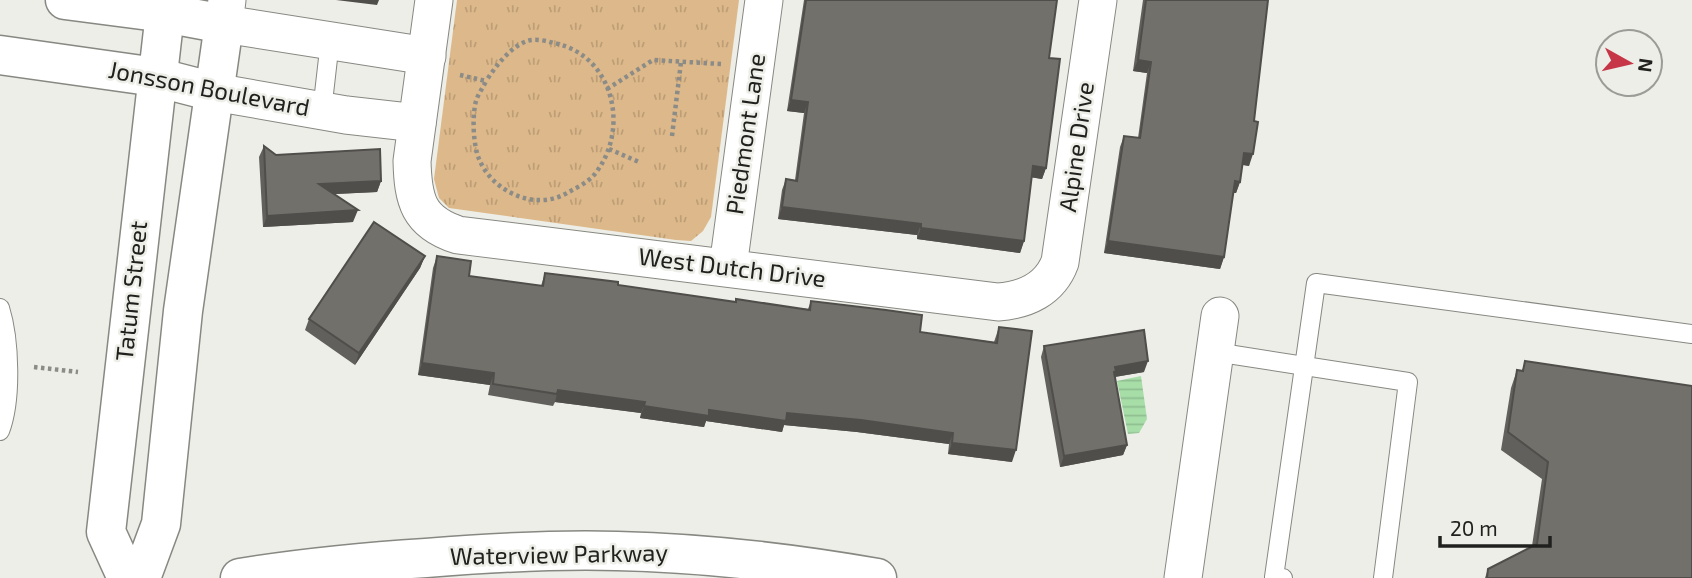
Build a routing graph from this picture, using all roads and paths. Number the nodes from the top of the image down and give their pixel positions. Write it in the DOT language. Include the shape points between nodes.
graph roads {
  1 [pos="65,0"];
  2 [pos="434,0"];
  3 [pos="764,0"];
  4 [pos="1098,0"];
  5 [pos="165,6"];
  6 [pos="225,12"];
  7 [pos="330,41"];
  8 [pos="0,55"];
  9 [pos="426,62"];
  10 [pos="681,62"];
  11 [pos="755,68"];
  12 [pos="156,77"];
  13 [pos="486,81"];
  14 [pos="607,89"];
  15 [pos="214,92"];
  16 [pos="322,111"];
  17 [pos="417,124"];
  18 [pos="672,136"];
  19 [pos="609,149"];
  20 [pos="639,162"];
  21 [pos="728,267"];
  22 [pos="1042,288"];
  23 [pos="0,308"];
  24 [pos="1220,316"];
  25 [pos="1692,334"];
  26 [pos="1215,352"];
  27 [pos="26,366"];
  28 [pos="1304,367"];
  29 [pos="78,372"];
  30 [pos="0,430"];
  31 [pos="127,578"];
  32 [pos="141,578"];
  33 [pos="240,578"];
  34 [pos="877,578"];
  35 [pos="1183,578"];
  36 [pos="1283,578"];
  37 [pos="1383,578"];
  1 -- 5 [label="street"];
  2 -- 9 [label="street"];
  3 -- 11 [label="street, Piedmont Lane"];
  4 -- 22 [label="street, Alpine Drive" via="1063,251 1055,275"];
  5 -- 6 [label="street"];
  5 -- 12 [label="street, Tatum Street"];
  6 -- 7 [label="street"];
  6 -- 15 [label="street"];
  7 -- 9 [label="street"];
  7 -- 16 [label="lane"];
  8 -- 12 [label="street, Jonsson Boulevard"];
  9 -- 13 [label="path"];
  9 -- 17 [label="street"];
  10 -- 11 [label="path"];
  10 -- 14 [label="path" via="653,60"];
  10 -- 18 [label="path"];
  11 -- 21 [label="street, Piedmont Lane"];
  12 -- 15 [label="street, Jonsson Boulevard"];
  12 -- 31 [label="street, Tatum Street" via="106,532"];
  13 -- 14 [label="path" via="529,40 560,44 585,56"];
  13 -- 19 [label="path" via="476,102 478,159 491,178 516,196 544,201 558,198 592,176"];
  14 -- 19 [label="path" via="615,111"];
  15 -- 16 [label="street, Jonsson Boulevard"];
  15 -- 32 [label="street" via="183,311 161,524"];
  16 -- 17 [label="street, Jonsson Boulevard"];
  17 -- 21 [label="street, West Dutch Drive" via="414,192 424,215 437,226 458,235"];
  19 -- 20 [label="path"];
  21 -- 22 [label="street, West Dutch Drive" via="998,302 1029,296"];
  23 -- 30 [label="lane" via="7,367"];
  24 -- 26 [label="street"];
  25 -- 28 [label="lane" via="1316,283"];
  26 -- 28 [label="lane"];
  26 -- 35 [label="street"];
  27 -- 29 [label="path"];
  28 -- 36 [label="lane" via="1274,577"];
  28 -- 37 [label="lane" via="1408,382"];
  33 -- 34 [label="street, Waterview Parkway" via="374,561 617,551 717,556"];
}
